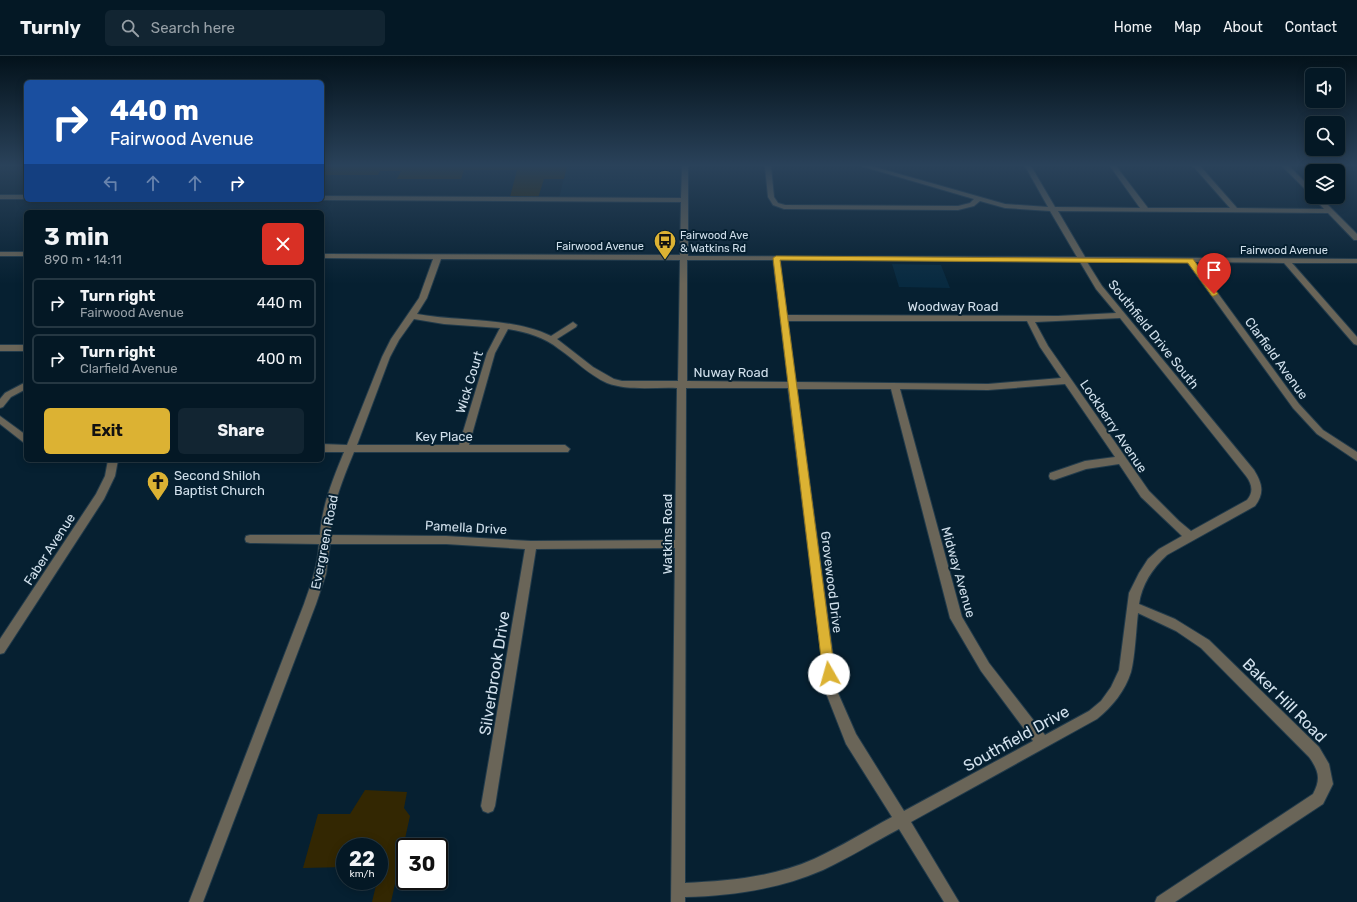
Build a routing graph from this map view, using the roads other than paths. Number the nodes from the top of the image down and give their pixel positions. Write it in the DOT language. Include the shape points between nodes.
graph roads {
  1 [pos="685,205"];
  2 [pos="777,205"];
  3 [pos="970,205"];
  4 [pos="1005,205"];
  5 [pos="1051,205"];
  6 [pos="1142,205"];
  7 [pos="1231,205"];
  8 [pos="1324,205"];
  9 [pos="1053,209"];
  10 [pos="1145,210"];
  11 [pos="1235,210"];
  12 [pos="1330,211"];
  13 [pos="1357,238"];
  14 [pos="0,254"];
  15 [pos="24,254"];
  16 [pos="324,256"];
  17 [pos="438,256"];
  18 [pos="684,257"];
  19 [pos="776,258"];
  20 [pos="1082,260"];
  21 [pos="1190,261"];
  22 [pos="1286,261"];
  23 [pos="1357,261"];
  24 [pos="412,316"];
  25 [pos="1122,316"];
  26 [pos="784,318"];
  27 [pos="1030,319"];
  28 [pos="506,325"];
  29 [pos="573,325"];
  30 [pos="552,339"];
  31 [pos="1357,342"];
  32 [pos="0,348"];
  33 [pos="24,348"];
  34 [pos="1067,381"];
  35 [pos="682,385"];
  36 [pos="793,385"];
  37 [pos="24,386"];
  38 [pos="896,386"];
  39 [pos="0,405"];
  40 [pos="0,420"];
  41 [pos="24,438"];
  42 [pos="324,448"];
  43 [pos="350,448"];
  44 [pos="464,449"];
  45 [pos="565,449"];
  46 [pos="1357,457"];
  47 [pos="1121,460"];
  48 [pos="113,462"];
  49 [pos="1054,476"];
  50 [pos="1258,491"];
  51 [pos="1190,536"];
  52 [pos="325,538"];
  53 [pos="250,539"];
  54 [pos="531,544"];
  55 [pos="681,544"];
  56 [pos="1134,607"];
  57 [pos="0,649"];
  58 [pos="1042,744"];
  59 [pos="488,806"];
  60 [pos="901,819"];
  61 [pos="678,896"];
  62 [pos="196,902"];
  63 [pos="952,902"];
  64 [pos="1162,902"];
  1 -- 18 [label="street, Watkins Road"];
  2 -- 3 [label="street" via="958,208"];
  4 -- 9 [label="street"];
  5 -- 9 [label="street, Southfield Drive South"];
  6 -- 10 [label="street"];
  7 -- 11 [label="street"];
  8 -- 12 [label="street"];
  9 -- 10 [label="street"];
  9 -- 20 [label="street, Southfield Drive South"];
  10 -- 11 [label="street"];
  11 -- 12 [label="street"];
  12 -- 13 [label="street"];
  14 -- 15 [label="street"];
  16 -- 17 [label="street, Fairwood Avenue"];
  17 -- 18 [label="street, Fairwood Avenue"];
  17 -- 24 [label="street, Evergreen Road" via="423,298"];
  18 -- 19 [label="street, Fairwood Avenue"];
  18 -- 35 [label="street, Watkins Road"];
  19 -- 20 [label="street, Fairwood Avenue"];
  19 -- 26 [label="street, Grovewood Drive"];
  20 -- 21 [label="street, Fairwood Avenue"];
  20 -- 25 [label="street, Southfield Drive South"];
  21 -- 22 [label="street, Fairwood Avenue"];
  21 -- 46 [label="street, Clarfield Avenue" via="1300,411 1320,432"];
  22 -- 23 [label="street, Fairwood Avenue"];
  22 -- 31 [label="street"];
  24 -- 28 [label="street, Nuway Road" via="447,322"];
  24 -- 43 [label="street, Evergreen Road" via="395,339 386,357"];
  25 -- 27 [label="street, Woodway Road"];
  25 -- 50 [label="street, Southfield Drive South" via="1250,473"];
  26 -- 27 [label="street, Woodway Road"];
  26 -- 36 [label="street, Grovewood Drive"];
  27 -- 34 [label="street, Lockberry Avenue" via="1044,347"];
  28 -- 30 [label="street, Nuway Road"];
  28 -- 44 [label="street, Wick Court" via="491,353"];
  29 -- 30 [label="street"];
  30 -- 35 [label="street, Nuway Road" via="600,376 614,383"];
  32 -- 33 [label="street"];
  34 -- 38 [label="street, Nuway Road" via="1006,386"];
  34 -- 47 [label="street, Lockberry Avenue"];
  35 -- 36 [label="street, Nuway Road"];
  35 -- 55 [label="street, Watkins Road"];
  36 -- 38 [label="street, Nuway Road"];
  36 -- 60 [label="street, Grovewood Drive" via="832,693 851,738"];
  37 -- 39 [label="street" via="8,395"];
  38 -- 58 [label="street, Midway Avenue" via="956,618 968,644 983,667"];
  40 -- 41 [label="street"];
  42 -- 43 [label="street, Key Place"];
  43 -- 44 [label="street, Key Place"];
  43 -- 52 [label="street, Evergreen Road" via="331,498"];
  44 -- 45 [label="street, Key Place"];
  47 -- 49 [label="street" via="1084,465"];
  47 -- 51 [label="street, Lockberry Avenue" via="1145,494 1174,524"];
  48 -- 57 [label="street, Faber Avenue" via="104,490"];
  50 -- 51 [label="street, Southfield Drive" via="1251,503"];
  51 -- 56 [label="street, Southfield Drive" via="1163,552 1152,562 1142,576 1135,593"];
  52 -- 53 [label="street, Pamella Drive"];
  52 -- 54 [label="street, Pamella Drive"];
  52 -- 62 [label="street, Evergreen Road" via="320,574 310,604"];
  54 -- 55 [label="street, Pamella Drive"];
  54 -- 59 [label="street, Silverbrook Drive"];
  55 -- 61 [label="street, Watkins Road"];
  56 -- 58 [label="street, Southfield Drive" via="1124,671 1115,691 1105,705 1093,715"];
  56 -- 64 [label="street, Baker Hill Road" via="1189,631 1205,644 1314,752 1322,764 1326,784 1318,799"];
  58 -- 60 [label="street, Southfield Drive"];
  60 -- 61 [label="street, Southfield Drive" via="819,864 796,873 767,882"];
  60 -- 63 [label="street, Grovewood Drive"];
}
